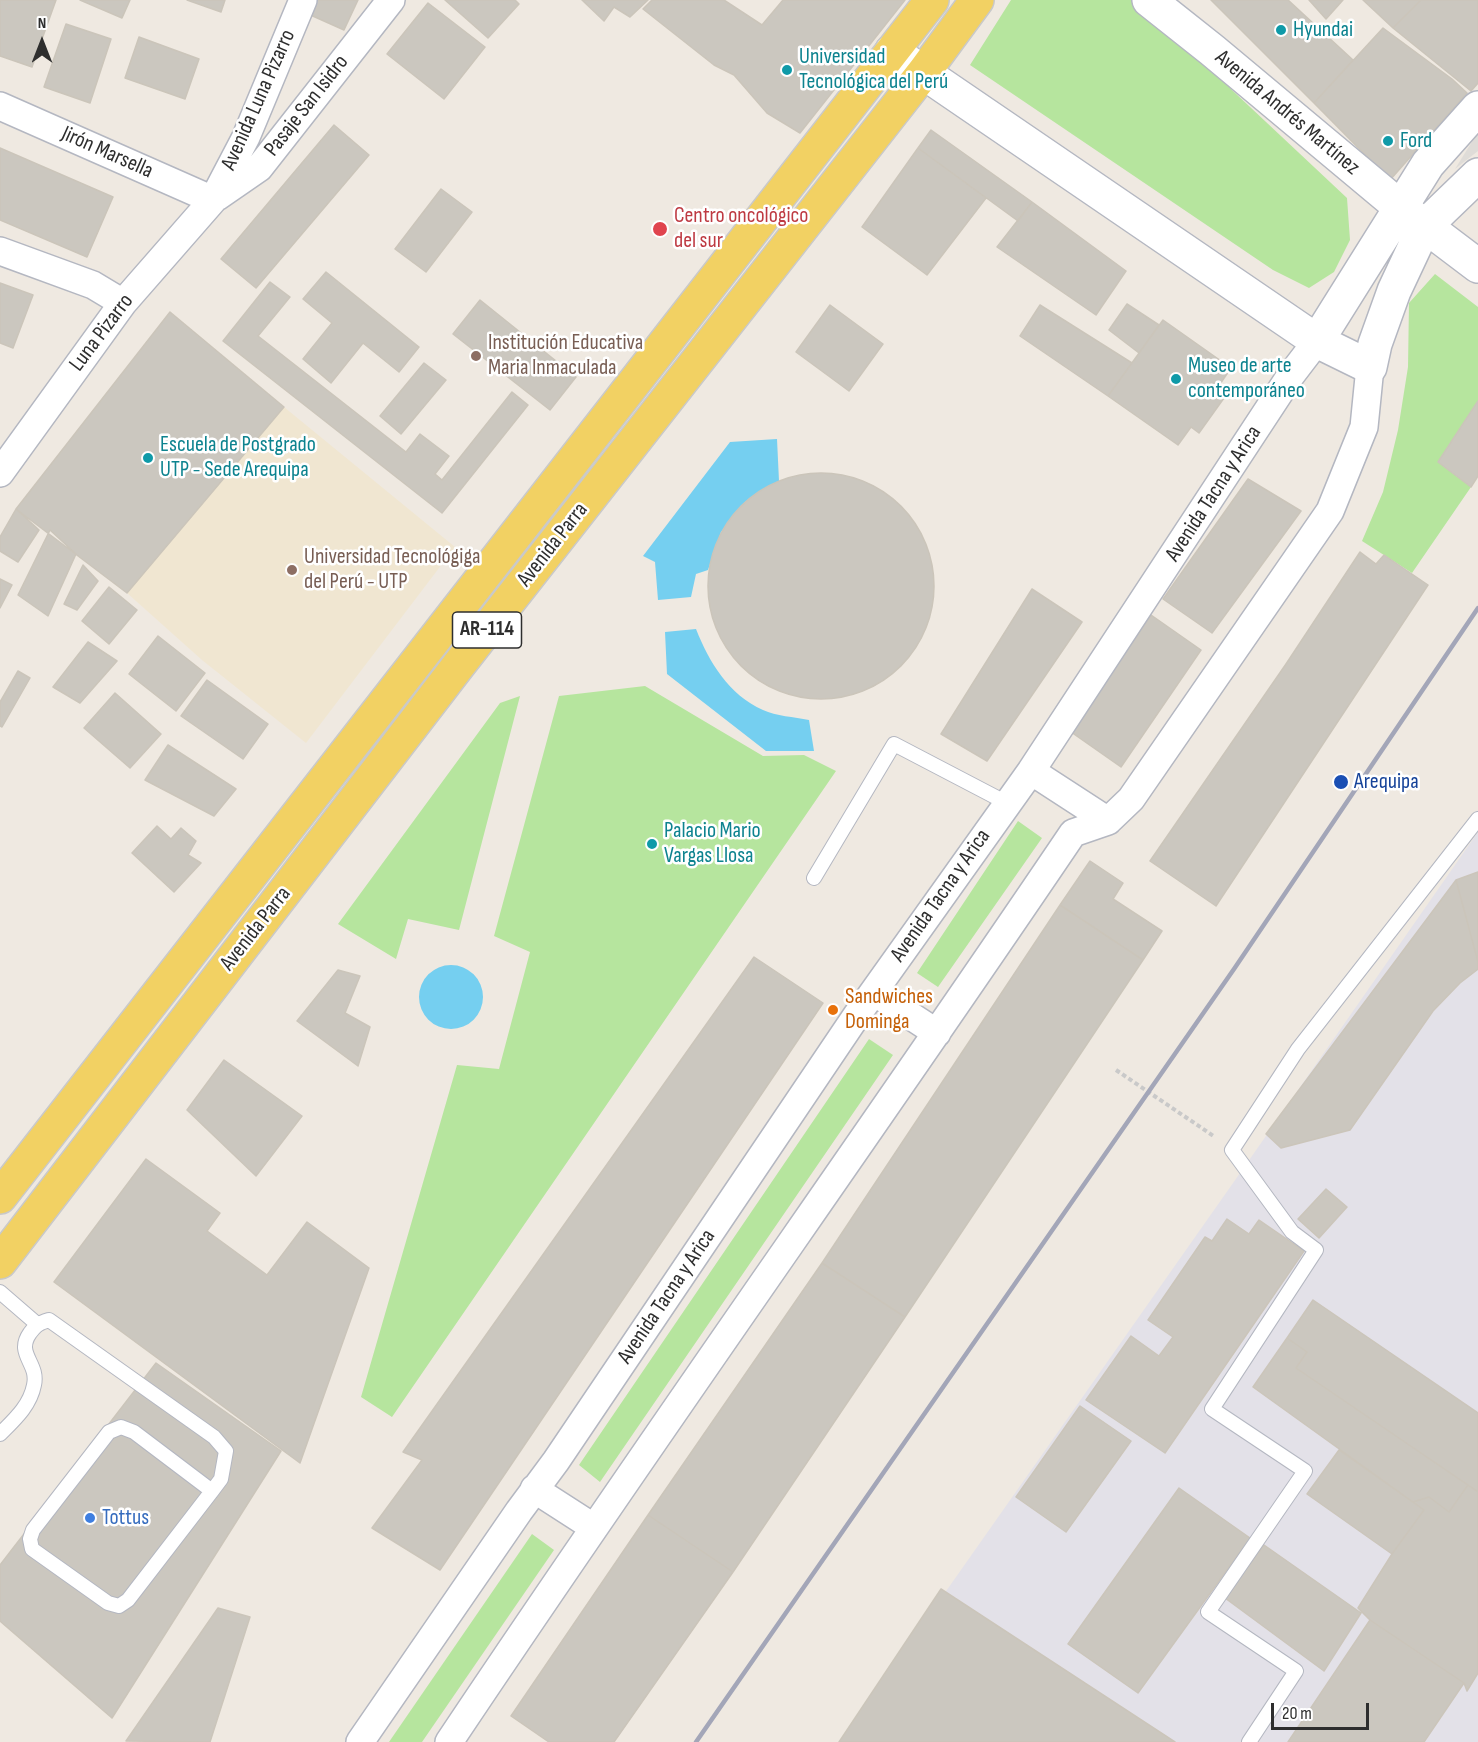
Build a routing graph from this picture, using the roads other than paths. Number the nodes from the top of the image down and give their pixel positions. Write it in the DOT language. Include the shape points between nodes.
graph roads {
  1 [pos="303,0"];
  2 [pos="391,0"];
  3 [pos="932,0"];
  4 [pos="977,0"];
  5 [pos="1149,0"];
  6 [pos="892,51"];
  7 [pos="924,72"];
  8 [pos="0,106"];
  9 [pos="1478,108"];
  10 [pos="1478,175"];
  11 [pos="213,200"];
  12 [pos="1412,217"];
  13 [pos="0,251"];
  14 [pos="1478,266"];
  15 [pos="123,303"];
  16 [pos="1317,341"];
  17 [pos="1370,367"];
  18 [pos="0,473"];
  19 [pos="1031,771"];
  20 [pos="1007,803"];
  21 [pos="1478,819"];
  22 [pos="1108,821"];
  23 [pos="814,878"];
  24 [pos="874,992"];
  25 [pos="938,1033"];
  26 [pos="0,1197"];
  27 [pos="0,1262"];
  28 [pos="0,1292"];
  29 [pos="37,1324"];
  30 [pos="0,1434"];
  31 [pos="534,1489"];
  32 [pos="212,1491"];
  33 [pos="593,1527"];
  34 [pos="360,1742"];
  35 [pos="449,1742"];
  36 [pos="1249,1742"];
  1 -- 11 [label="street, Avenida Luna Pizarro" via="246,137"];
  2 -- 11 [label="street, Pasaje San Isidro" via="259,168"];
  3 -- 6 [label="main road, Avenida Parra / AR-114"];
  4 -- 7 [label="main road, Avenida Parra / AR-114"];
  5 -- 12 [label="street, Avenida Andrés Martínez"];
  6 -- 7 [label="street"];
  6 -- 26 [label="main road, Avenida Parra / AR-114"];
  7 -- 16 [label="street"];
  7 -- 27 [label="main road, Avenida Parra / AR-114" via="458,666"];
  8 -- 11 [label="street, Jirón Marsella"];
  9 -- 12 [label="street, Avenida Tacna y Arica" via="1428,164"];
  10 -- 12 [label="street, Avenida Tacna y Arica"];
  11 -- 15 [label="street, Luna Pizarro"];
  12 -- 14 [label="street, Avenida Andrés Martínez"];
  12 -- 16 [label="street, Avenida Tacna y Arica"];
  12 -- 17 [label="street, Avenida Tacna y Arica"];
  13 -- 15 [label="street" via="93,285"];
  15 -- 18 [label="street, Luna Pizarro"];
  16 -- 17 [label="street"];
  16 -- 19 [label="street, Avenida Tacna y Arica"];
  17 -- 22 [label="street, Avenida Tacna y Arica" via="1364,427 1330,511 1131,800"];
  19 -- 20 [label="street, Avenida Tacna y Arica"];
  19 -- 22 [label="street"];
  20 -- 23 [label="lane" via="894,744"];
  20 -- 24 [label="street, Avenida Tacna y Arica"];
  21 -- 36 [label="lane" via="1298,1049 1232,1150 1292,1232 1316,1250 1212,1409 1305,1471 1208,1612 1296,1671"];
  22 -- 25 [label="street, Avenida Tacna y Arica" via="1073,833"];
  24 -- 25 [label="street"];
  24 -- 31 [label="street, Avenida Tacna y Arica"];
  25 -- 33 [label="street, Avenida Tacna y Arica"];
  28 -- 29 [label="lane"];
  29 -- 30 [label="lane" via="26,1339 24,1352 35,1370 34,1386 23,1410"];
  29 -- 32 [label="lane" via="49,1320 214,1437 226,1451 221,1479"];
  31 -- 33 [label="street"];
  31 -- 34 [label="street, Avenida Tacna y Arica"];
  32 -- 32 [label="lane" via="134,1432 121,1427 109,1432 33,1530 32,1549 108,1604 119,1606 128,1600"];
  33 -- 35 [label="street, Avenida Tacna y Arica"];
}
